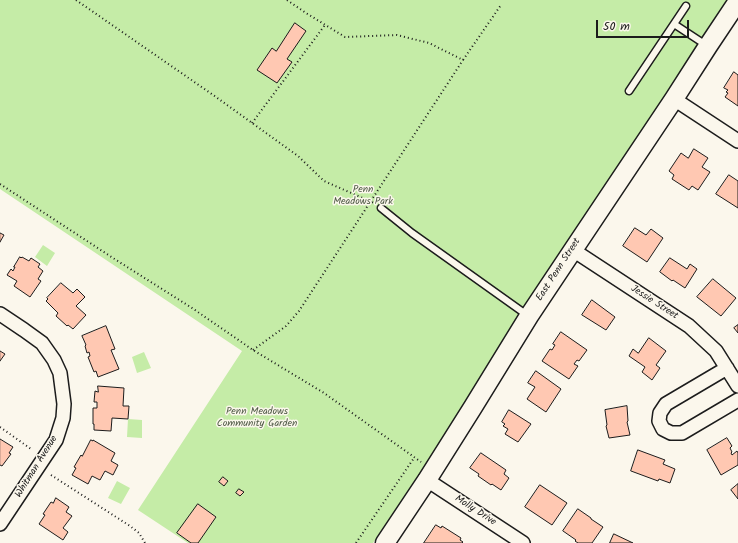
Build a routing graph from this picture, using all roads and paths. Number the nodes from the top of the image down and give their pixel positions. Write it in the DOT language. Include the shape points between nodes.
graph roads {
  1 [pos="76,0"];
  2 [pos="287,0"];
  3 [pos="738,1"];
  4 [pos="501,5"];
  5 [pos="686,6"];
  6 [pos="674,24"];
  7 [pos="325,25"];
  8 [pos="708,46"];
  9 [pos="463,60"];
  10 [pos="629,91"];
  11 [pos="674,99"];
  12 [pos="252,123"];
  13 [pos="738,141"];
  14 [pos="0,184"];
  15 [pos="371,202"];
  16 [pos="381,208"];
  17 [pos="572,250"];
  18 [pos="0,314"];
  19 [pos="529,316"];
  20 [pos="253,350"];
  21 [pos="727,368"];
  22 [pos="738,386"];
  23 [pos="738,400"];
  24 [pos="0,427"];
  25 [pos="31,448"];
  26 [pos="414,458"];
  27 [pos="51,475"];
  28 [pos="430,475"];
  29 [pos="0,524"];
  30 [pos="144,543"];
  31 [pos="356,543"];
  32 [pos="384,543"];
  33 [pos="523,543"];
  1 -- 12 [label="path"];
  2 -- 7 [label="path"];
  3 -- 8 [label="street, East Penn Street"];
  4 -- 9 [label="path"];
  5 -- 6 [label="lane"];
  6 -- 8 [label="lane"];
  6 -- 10 [label="lane"];
  7 -- 9 [label="path" via="344,37 403,36 429,43"];
  7 -- 12 [label="path"];
  8 -- 11 [label="street, East Penn Street"];
  9 -- 15 [label="path"];
  11 -- 13 [label="street"];
  11 -- 17 [label="street, East Penn Street"];
  12 -- 15 [label="path" via="298,156 324,181"];
  14 -- 20 [label="path"];
  15 -- 16 [label="path"];
  15 -- 20 [label="path" via="299,311 286,326"];
  16 -- 19 [label="lane"];
  17 -- 19 [label="street, East Penn Street"];
  17 -- 21 [label="street, Jessie Street" via="689,326 716,351"];
  18 -- 29 [label="street, Whitman Avenue" via="42,343 60,373 64,404 63,418 56,440"];
  19 -- 28 [label="street, East Penn Street"];
  20 -- 26 [label="path" via="324,393"];
  21 -- 22 [label="street, Jessie Street"];
  21 -- 23 [label="street" via="666,404 660,413 659,421 663,429 672,434 682,433"];
  24 -- 25 [label="path"];
  26 -- 28 [label="path"];
  26 -- 31 [label="path"];
  27 -- 30 [label="path" via="130,526 139,533"];
  28 -- 32 [label="street, East Penn Street"];
  28 -- 33 [label="street, Molly Drive"];
}
